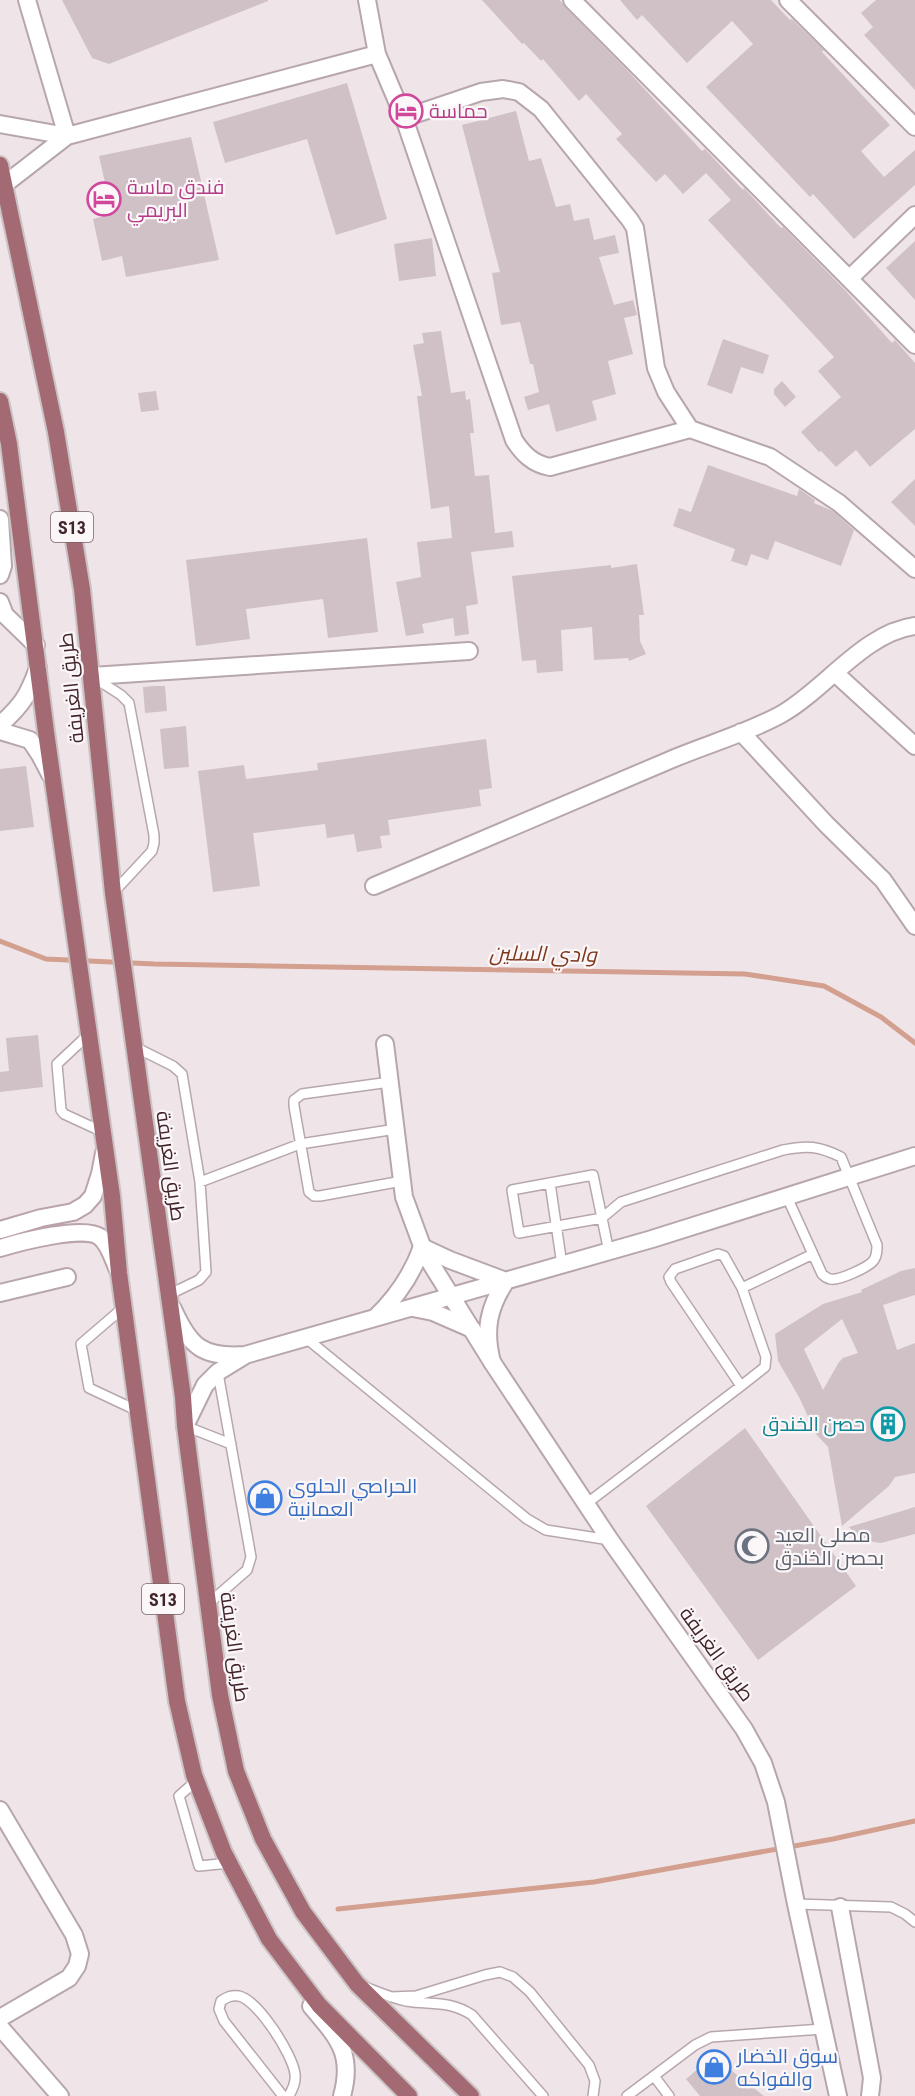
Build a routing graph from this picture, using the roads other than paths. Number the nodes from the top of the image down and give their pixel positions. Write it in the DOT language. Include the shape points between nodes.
graph roads {
  1 [pos="27,0"];
  2 [pos="367,0"];
  3 [pos="572,0"];
  4 [pos="788,0"];
  5 [pos="377,54"];
  6 [pos="404,118"];
  7 [pos="0,124"];
  8 [pos="915,128"];
  9 [pos="67,136"];
  10 [pos="0,165"];
  11 [pos="5,184"];
  12 [pos="915,215"];
  13 [pos="850,279"];
  14 [pos="915,345"];
  15 [pos="0,401"];
  16 [pos="690,429"];
  17 [pos="0,519"];
  18 [pos="25,567"];
  19 [pos="915,569"];
  20 [pos="0,574"];
  21 [pos="0,602"];
  22 [pos="915,626"];
  23 [pos="36,645"];
  24 [pos="469,651"];
  25 [pos="38,668"];
  26 [pos="835,673"];
  27 [pos="92,676"];
  28 [pos="0,725"];
  29 [pos="0,731"];
  30 [pos="741,732"];
  31 [pos="915,746"];
  32 [pos="53,780"];
  33 [pos="374,886"];
  34 [pos="113,893"];
  35 [pos="915,926"];
  36 [pos="89,1034"];
  37 [pos="385,1044"];
  38 [pos="134,1046"];
  39 [pos="390,1082"];
  40 [pos="396,1129"];
  41 [pos="103,1132"];
  42 [pos="300,1144"];
  43 [pos="105,1149"];
  44 [pos="915,1156"];
  45 [pos="849,1177"];
  46 [pos="402,1180"];
  47 [pos="200,1182"];
  48 [pos="550,1183"];
  49 [pos="787,1197"];
  50 [pos="602,1218"];
  51 [pos="557,1226"];
  52 [pos="0,1230"];
  53 [pos="0,1248"];
  54 [pos="422,1248"];
  55 [pos="609,1251"];
  56 [pos="813,1254"];
  57 [pos="562,1265"];
  58 [pos="120,1273"];
  59 [pos="67,1277"];
  60 [pos="506,1281"];
  61 [pos="742,1288"];
  62 [pos="0,1293"];
  63 [pos="168,1295"];
  64 [pos="453,1296"];
  65 [pos="124,1307"];
  66 [pos="412,1308"];
  67 [pos="375,1318"];
  68 [pos="472,1329"];
  69 [pos="306,1338"];
  70 [pos="245,1355"];
  71 [pos="492,1362"];
  72 [pos="218,1372"];
  73 [pos="741,1386"];
  74 [pos="138,1411"];
  75 [pos="185,1426"];
  76 [pos="231,1444"];
  77 [pos="586,1504"];
  78 [pos="609,1540"];
  79 [pos="207,1604"];
  80 [pos="196,1780"];
  81 [pos="0,1810"];
  82 [pos="230,1863"];
  83 [pos="795,1897"];
  84 [pos="840,1907"];
  85 [pos="915,1922"];
  86 [pos="269,1939"];
  87 [pos="357,1984"];
  88 [pos="391,1997"];
  89 [pos="0,2018"];
  90 [pos="0,2027"];
  91 [pos="823,2029"];
  92 [pos="654,2076"];
  93 [pos="60,2096"];
  94 [pos="283,2096"];
  95 [pos="289,2096"];
  96 [pos="342,2096"];
  97 [pos="409,2096"];
  98 [pos="471,2096"];
  99 [pos="543,2096"];
  100 [pos="593,2096"];
  101 [pos="627,2096"];
  102 [pos="669,2096"];
  103 [pos="838,2096"];
  104 [pos="870,2096"];
  1 -- 9 [label="street"];
  2 -- 5 [label="street"];
  3 -- 13 [label="street"];
  4 -- 8 [label="street"];
  5 -- 6 [label="street"];
  5 -- 9 [label="street"];
  6 -- 16 [label="street" via="481,92 503,89 519,92 541,110 635,228 656,368"];
  6 -- 16 [label="street" via="520,449 535,462 550,467"];
  7 -- 9 [label="street"];
  9 -- 11 [label="street"];
  10 -- 11 [label="main road, طريق الغريفة / S13"];
  11 -- 27 [label="main road, طريق الغريفة / S13" via="56,432"];
  12 -- 13 [label="street"];
  13 -- 14 [label="street"];
  15 -- 18 [label="main road, طريق الغريفة / S13"];
  16 -- 19 [label="street" via="770,457 839,503"];
  17 -- 20 [label="street"];
  18 -- 20 [label="street"];
  18 -- 23 [label="main road, طريق الغريفة / S13"];
  21 -- 23 [label="street" via="5,615"];
  22 -- 26 [label="street" via="900,628 874,642"];
  23 -- 25 [label="main road, طريق الغريفة / S13"];
  24 -- 27 [label="street"];
  25 -- 28 [label="street" via="29,693"];
  25 -- 32 [label="main road, طريق الغريفة / S13"];
  26 -- 30 [label="street" via="781,714"];
  26 -- 31 [label="street"];
  27 -- 34 [label="main road, طريق الغريفة / S13"];
  27 -- 34 [label="lane" via="129,703 154,835 152,851"];
  29 -- 32 [label="street" via="30,740"];
  30 -- 33 [label="street"];
  30 -- 35 [label="street" via="883,880"];
  32 -- 36 [label="main road, طريق الغريفة / S13"];
  34 -- 38 [label="main road, طريق الغريفة / S13"];
  36 -- 41 [label="main road, طريق الغريفة / S13"];
  36 -- 41 [label="lane" via="57,1064 60,1106 64,1114"];
  37 -- 39 [label="street, طريق الغريفة"];
  38 -- 47 [label="lane" via="182,1074"];
  38 -- 63 [label="main road, طريق الغريفة / S13"];
  39 -- 40 [label="street, طريق الغريفة"];
  39 -- 42 [label="lane" via="298,1096 294,1106"];
  40 -- 42 [label="lane"];
  40 -- 46 [label="street, طريق الغريفة"];
  41 -- 43 [label="main road, طريق الغريفة / S13"];
  42 -- 46 [label="lane" via="307,1187 314,1196"];
  42 -- 47 [label="lane"];
  43 -- 52 [label="street" via="93,1196 85,1205 73,1212"];
  43 -- 58 [label="main road, طريق الغريفة / S13"];
  44 -- 45 [label="street"];
  45 -- 49 [label="street"];
  45 -- 50 [label="lane" via="841,1157 823,1148 803,1146 621,1202"];
  45 -- 56 [label="lane" via="876,1245 874,1261 831,1279 822,1274"];
  46 -- 54 [label="street, طريق الغريفة"];
  47 -- 63 [label="lane" via="206,1272 199,1280"];
  48 -- 50 [label="lane" via="593,1174"];
  48 -- 51 [label="lane"];
  48 -- 51 [label="lane" via="512,1190 519,1233"];
  49 -- 55 [label="street"];
  49 -- 56 [label="lane"];
  50 -- 51 [label="lane"];
  50 -- 55 [label="lane"];
  51 -- 57 [label="lane"];
  53 -- 58 [label="street" via="68,1233 93,1233 102,1238"];
  54 -- 60 [label="street"];
  54 -- 64 [label="street, طريق الغريفة"];
  54 -- 67 [label="street" via="398,1293"];
  55 -- 57 [label="street"];
  56 -- 61 [label="lane"];
  57 -- 60 [label="street"];
  58 -- 65 [label="main road, طريق الغريفة / S13"];
  59 -- 62 [label="street"];
  60 -- 64 [label="street"];
  60 -- 71 [label="street" via="490,1311 487,1329"];
  61 -- 73 [label="lane" via="766,1362"];
  61 -- 73 [label="lane" via="721,1254 675,1269 669,1277"];
  63 -- 70 [label="street" via="183,1332 197,1345 212,1354"];
  63 -- 75 [label="main road, طريق الغريفة / S13"];
  64 -- 66 [label="street"];
  64 -- 68 [label="street, طريق الغريفة"];
  65 -- 74 [label="main road, طريق الغريفة / S13"];
  65 -- 74 [label="lane" via="81,1344 89,1388"];
  66 -- 67 [label="street"];
  66 -- 68 [label="street" via="433,1312"];
  67 -- 69 [label="street"];
  68 -- 71 [label="street, طريق الغريفة"];
  69 -- 70 [label="street"];
  69 -- 78 [label="lane" via="527,1519 555,1533"];
  70 -- 72 [label="street"];
  71 -- 77 [label="street, طريق الغريفة"];
  72 -- 75 [label="street" via="205,1385"];
  72 -- 76 [label="lane"];
  73 -- 77 [label="lane"];
  74 -- 80 [label="main road, طريق الغريفة / S13" via="177,1701"];
  75 -- 76 [label="lane"];
  75 -- 79 [label="main road, طريق الغريفة / S13"];
  76 -- 79 [label="lane" via="251,1557 247,1570"];
  77 -- 78 [label="street, طريق الغريفة"];
  78 -- 83 [label="street, طريق الغريفة" via="744,1729 763,1762 776,1802"];
  79 -- 87 [label="main road, طريق الغريفة / S13" via="236,1771 263,1839 303,1912"];
  80 -- 82 [label="main road, طريق الغريفة / S13"];
  80 -- 82 [label="lane" via="179,1796 199,1866"];
  81 -- 89 [label="street" via="69,1926 80,1954 69,1978"];
  82 -- 86 [label="main road, طريق الغريفة / S13"];
  83 -- 84 [label="lane"];
  83 -- 91 [label="street, طريق الغريفة"];
  84 -- 85 [label="lane" via="891,1907"];
  84 -- 104 [label="street" via="872,2078"];
  86 -- 96 [label="street" via="289,1979 340,2043 346,2062"];
  86 -- 97 [label="main road, طريق الغريفة / S13" via="319,2005"];
  87 -- 88 [label="lane"];
  87 -- 98 [label="main road, طريق الغريفة / S13"];
  88 -- 99 [label="lane" via="451,2005 472,2015"];
  88 -- 100 [label="lane" via="416,1996 504,1973 523,1984 589,2065 595,2081"];
  90 -- 93 [label="street"];
  91 -- 92 [label="lane" via="711,2037"];
  91 -- 103 [label="street, طريق الغريفة"];
  92 -- 101 [label="lane"];
  92 -- 102 [label="lane"];
  94 -- 95 [label="lane" via="224,2021 219,2009 221,2001 240,1996 272,2028 292,2061 295,2082"];
}
